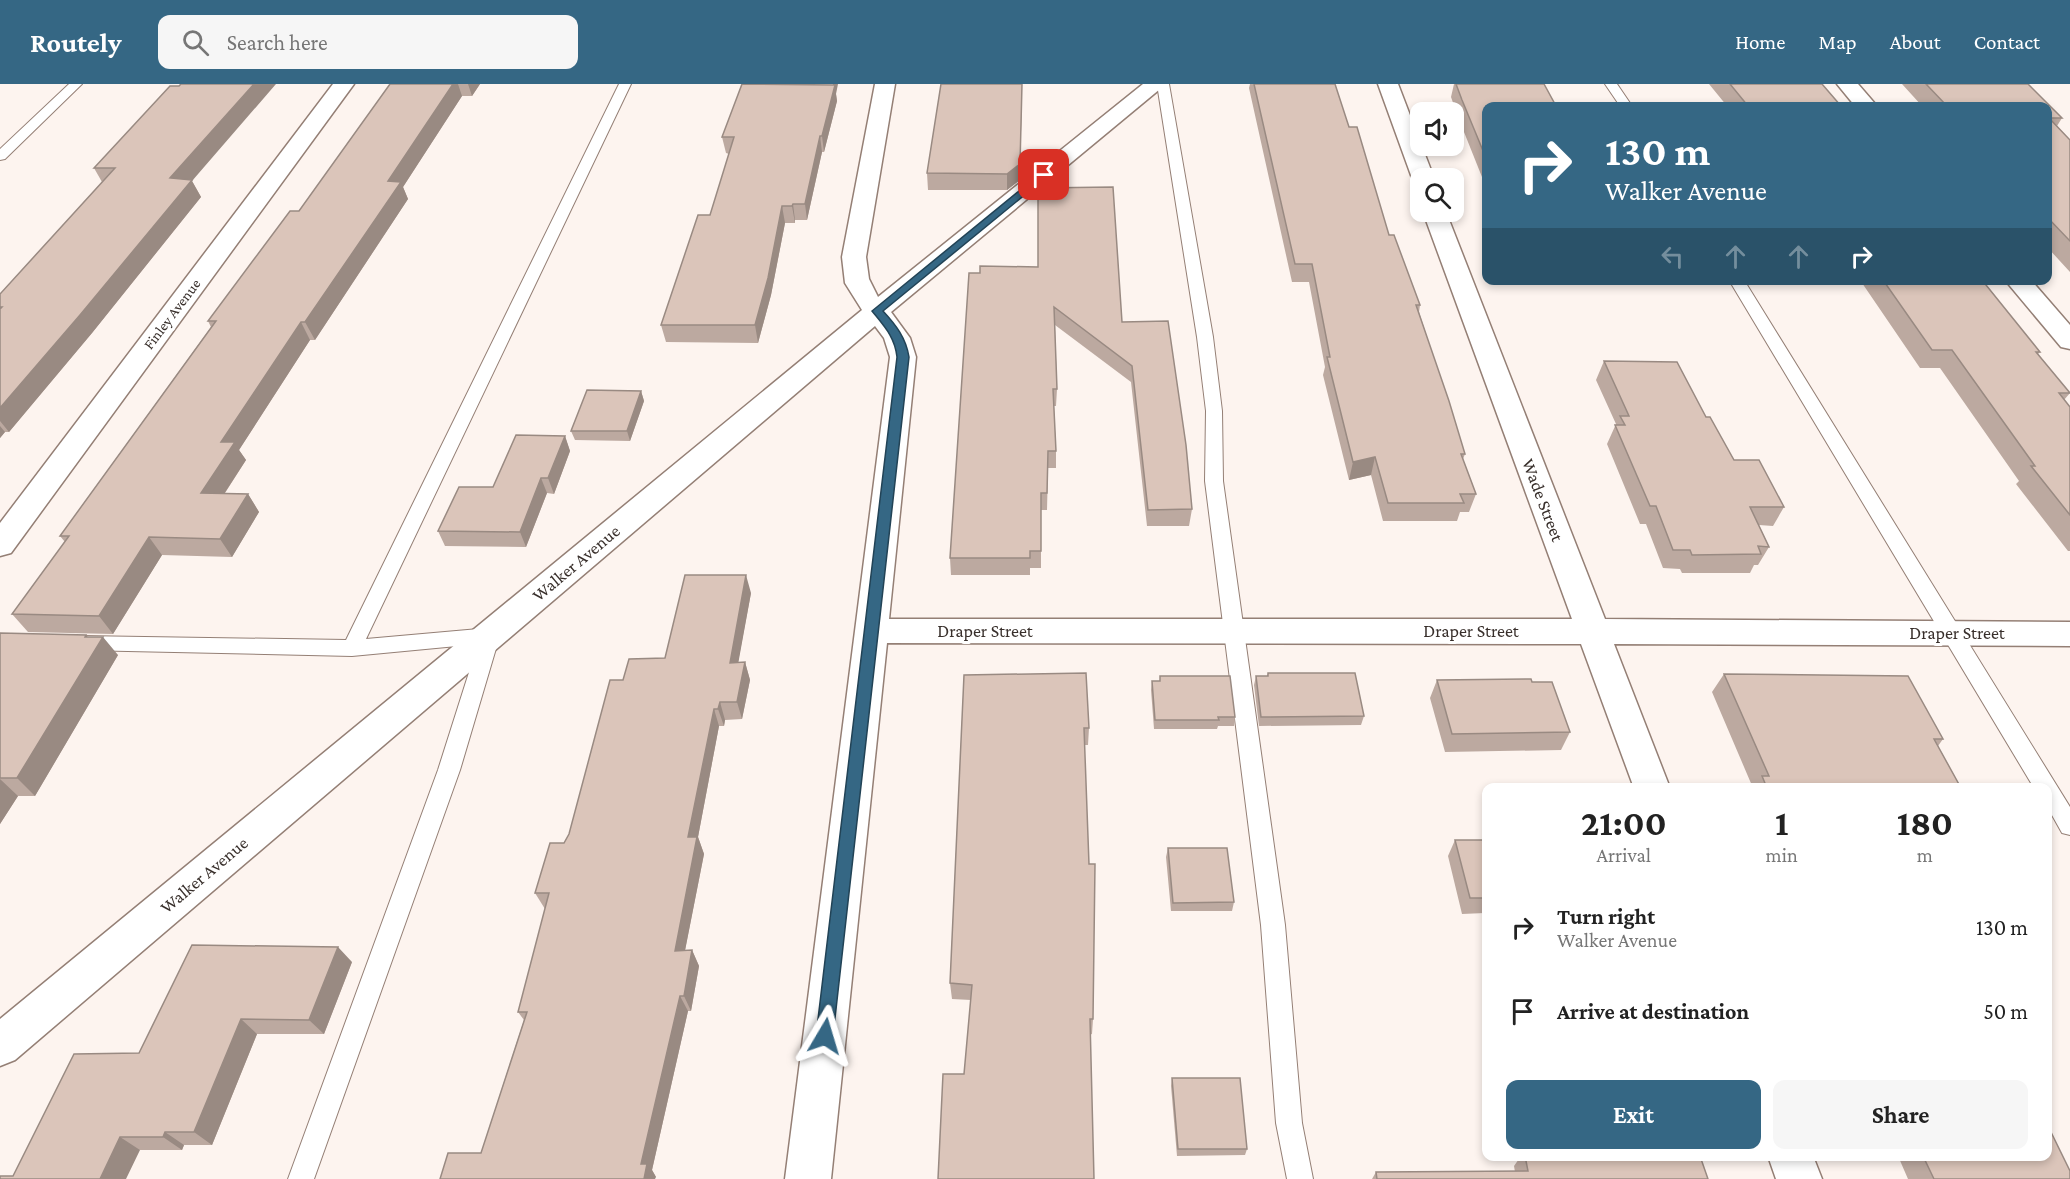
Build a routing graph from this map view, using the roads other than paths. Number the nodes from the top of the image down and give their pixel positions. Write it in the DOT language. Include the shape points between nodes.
graph roads {
  1 [pos="76,84"];
  2 [pos="344,84"];
  3 [pos="625,84"];
  4 [pos="885,84"];
  5 [pos="1156,84"];
  6 [pos="1163,84"];
  7 [pos="1388,84"];
  8 [pos="1611,84"];
  9 [pos="1847,84"];
  10 [pos="1623,102"];
  11 [pos="1863,102"];
  12 [pos="0,156"];
  13 [pos="1419,168"];
  14 [pos="1439,222"];
  15 [pos="1739,285"];
  16 [pos="2021,285"];
  17 [pos="877,311"];
  18 [pos="2070,341"];
  19 [pos="0,544"];
  20 [pos="1234,630"];
  21 [pos="872,631"];
  22 [pos="1593,632"];
  23 [pos="1951,633"];
  24 [pos="2070,634"];
  25 [pos="490,635"];
  26 [pos="59,642"];
  27 [pos="352,648"];
  28 [pos="1650,783"];
  29 [pos="2043,783"];
  30 [pos="2052,797"];
  31 [pos="2070,826"];
  32 [pos="0,1046"];
  33 [pos="1792,1161"];
  34 [pos="301,1179"];
  35 [pos="808,1179"];
  36 [pos="1300,1179"];
  37 [pos="1799,1179"];
  1 -- 12 [label="lane"];
  2 -- 19 [label="street, Finley Avenue"];
  3 -- 27 [label="lane"];
  4 -- 17 [label="street" via="854,256 857,283"];
  5 -- 17 [label="street, Walker Avenue"];
  6 -- 20 [label="lane" via="1205,337 1214,411 1214,481"];
  7 -- 13 [label="street"];
  8 -- 10 [label="lane"];
  9 -- 11 [label="street"];
  14 -- 22 [label="street, Wade Street"];
  15 -- 23 [label="lane"];
  16 -- 18 [label="street"];
  17 -- 21 [label="street" via="892,328 903,357"];
  17 -- 25 [label="street, Walker Avenue"];
  20 -- 21 [label="street, Draper Street"];
  20 -- 22 [label="street, Draper Street"];
  20 -- 36 [label="lane" via="1273,925 1289,1123"];
  21 -- 35 [label="street"];
  22 -- 23 [label="street, Draper Street"];
  22 -- 28 [label="street, Wade Street"];
  23 -- 24 [label="street, Draper Street"];
  23 -- 29 [label="lane"];
  25 -- 27 [label="lane"];
  25 -- 32 [label="street, Walker Avenue"];
  25 -- 34 [label="lane" via="448,770"];
  26 -- 27 [label="lane"];
  30 -- 31 [label="lane"];
  33 -- 37 [label="street"];
}
